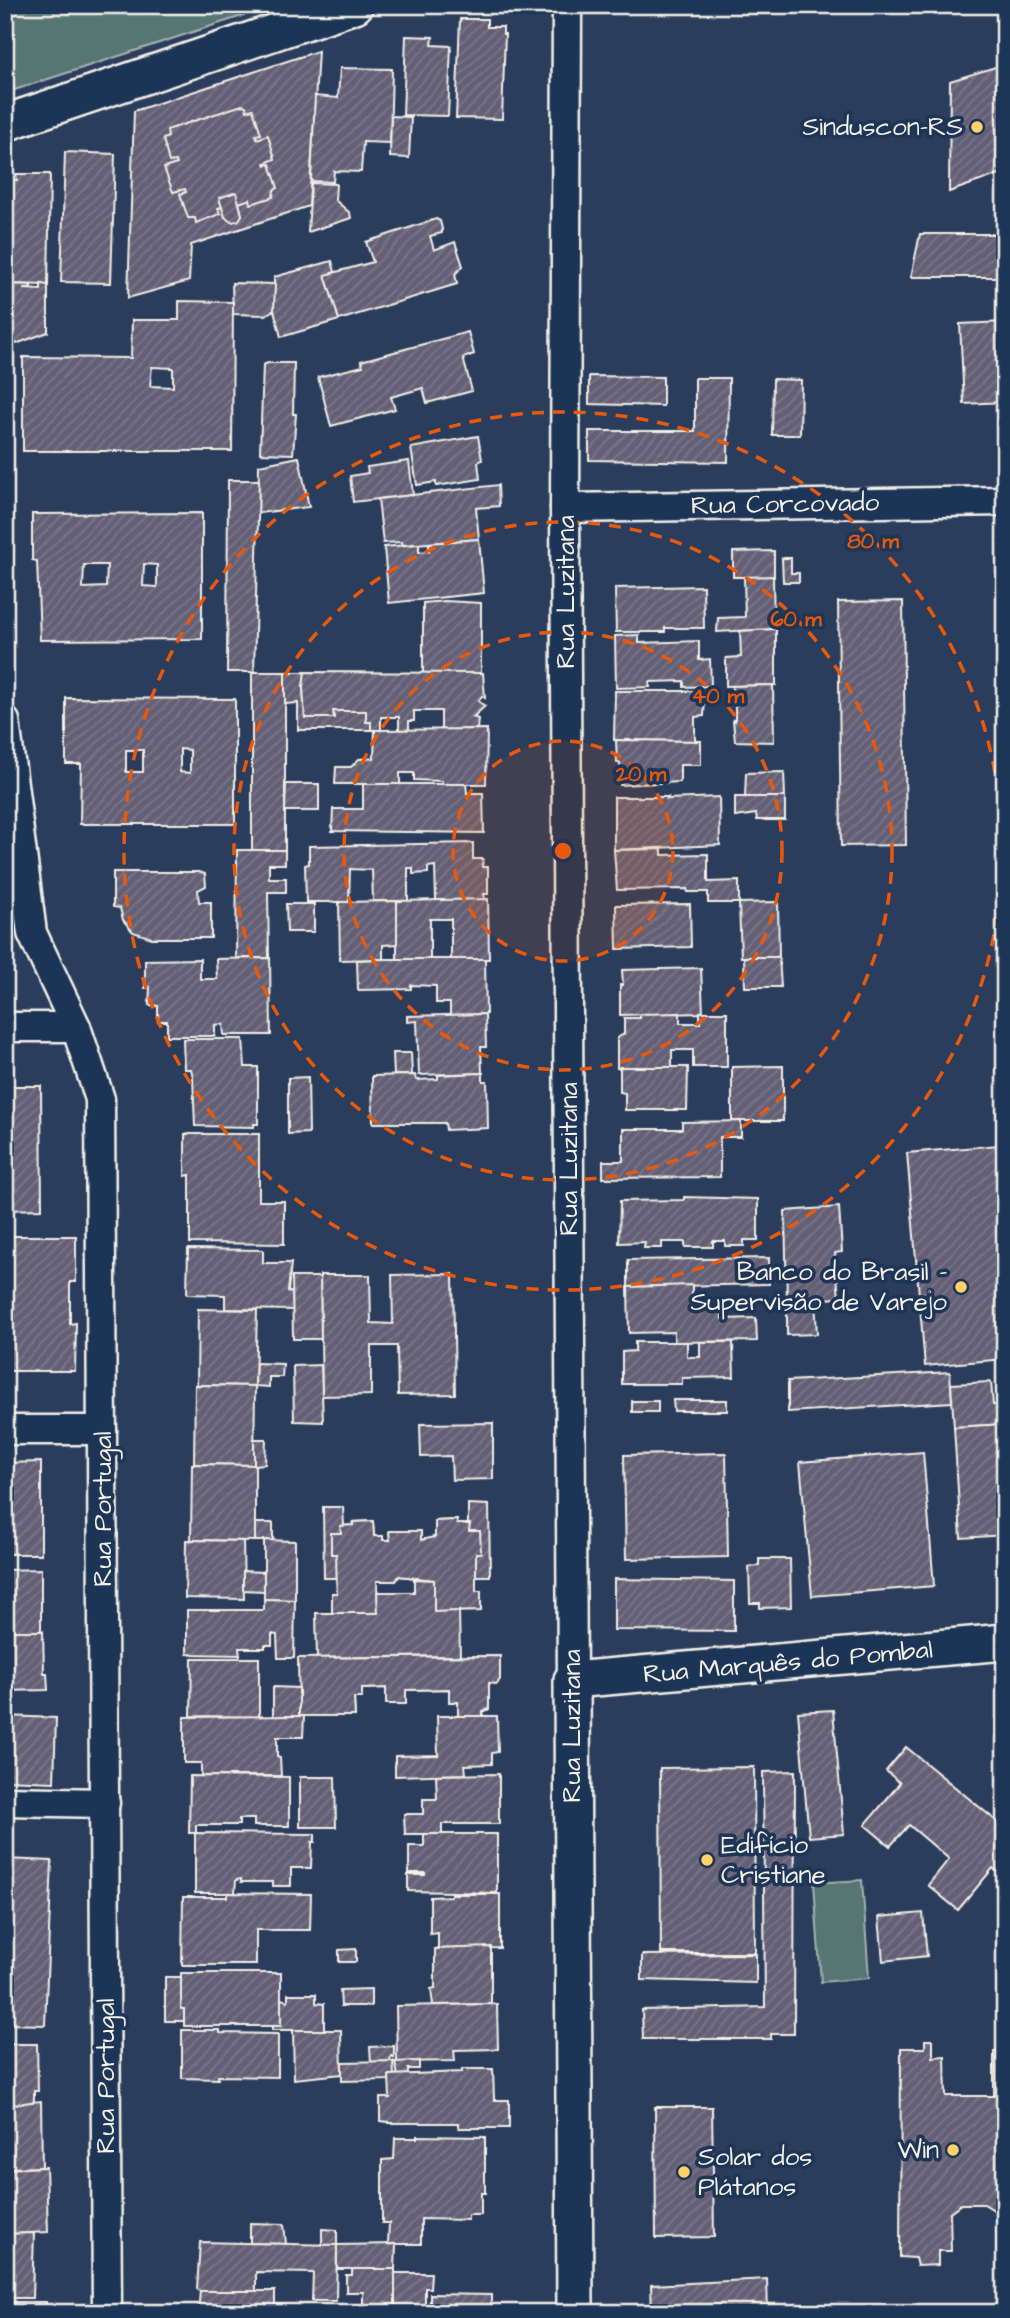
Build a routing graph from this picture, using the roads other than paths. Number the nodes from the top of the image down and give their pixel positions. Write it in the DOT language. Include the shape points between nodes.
graph roads {
  1 [pos="355,5"];
  2 [pos="567,5"];
  3 [pos="5,123"];
  4 [pos="1005,500"];
  5 [pos="565,508"];
  6 [pos="5,721"];
  7 [pos="5,1027"];
  8 [pos="76,1027"];
  9 [pos="5,1430"];
  10 [pos="102,1430"];
  11 [pos="1005,1642"];
  12 [pos="572,1680"];
  13 [pos="5,1801"];
  14 [pos="105,1802"];
  15 [pos="107,2313"];
  16 [pos="575,2313"];
  1 -- 3 [label="street"];
  2 -- 5 [label="street, Rua Luzitana"];
  4 -- 5 [label="street, Rua Corcovado"];
  5 -- 12 [label="street, Rua Luzitana"];
  6 -- 8 [label="street, Rua Portugal" via="32,933"];
  7 -- 8 [label="street"];
  8 -- 10 [label="street, Rua Portugal" via="100,1099"];
  9 -- 10 [label="street"];
  10 -- 14 [label="street, Rua Portugal"];
  11 -- 12 [label="street, Rua Marquês do Pombal"];
  12 -- 16 [label="street, Rua Luzitana"];
  13 -- 14 [label="street"];
  14 -- 15 [label="street, Rua Portugal"];
}
